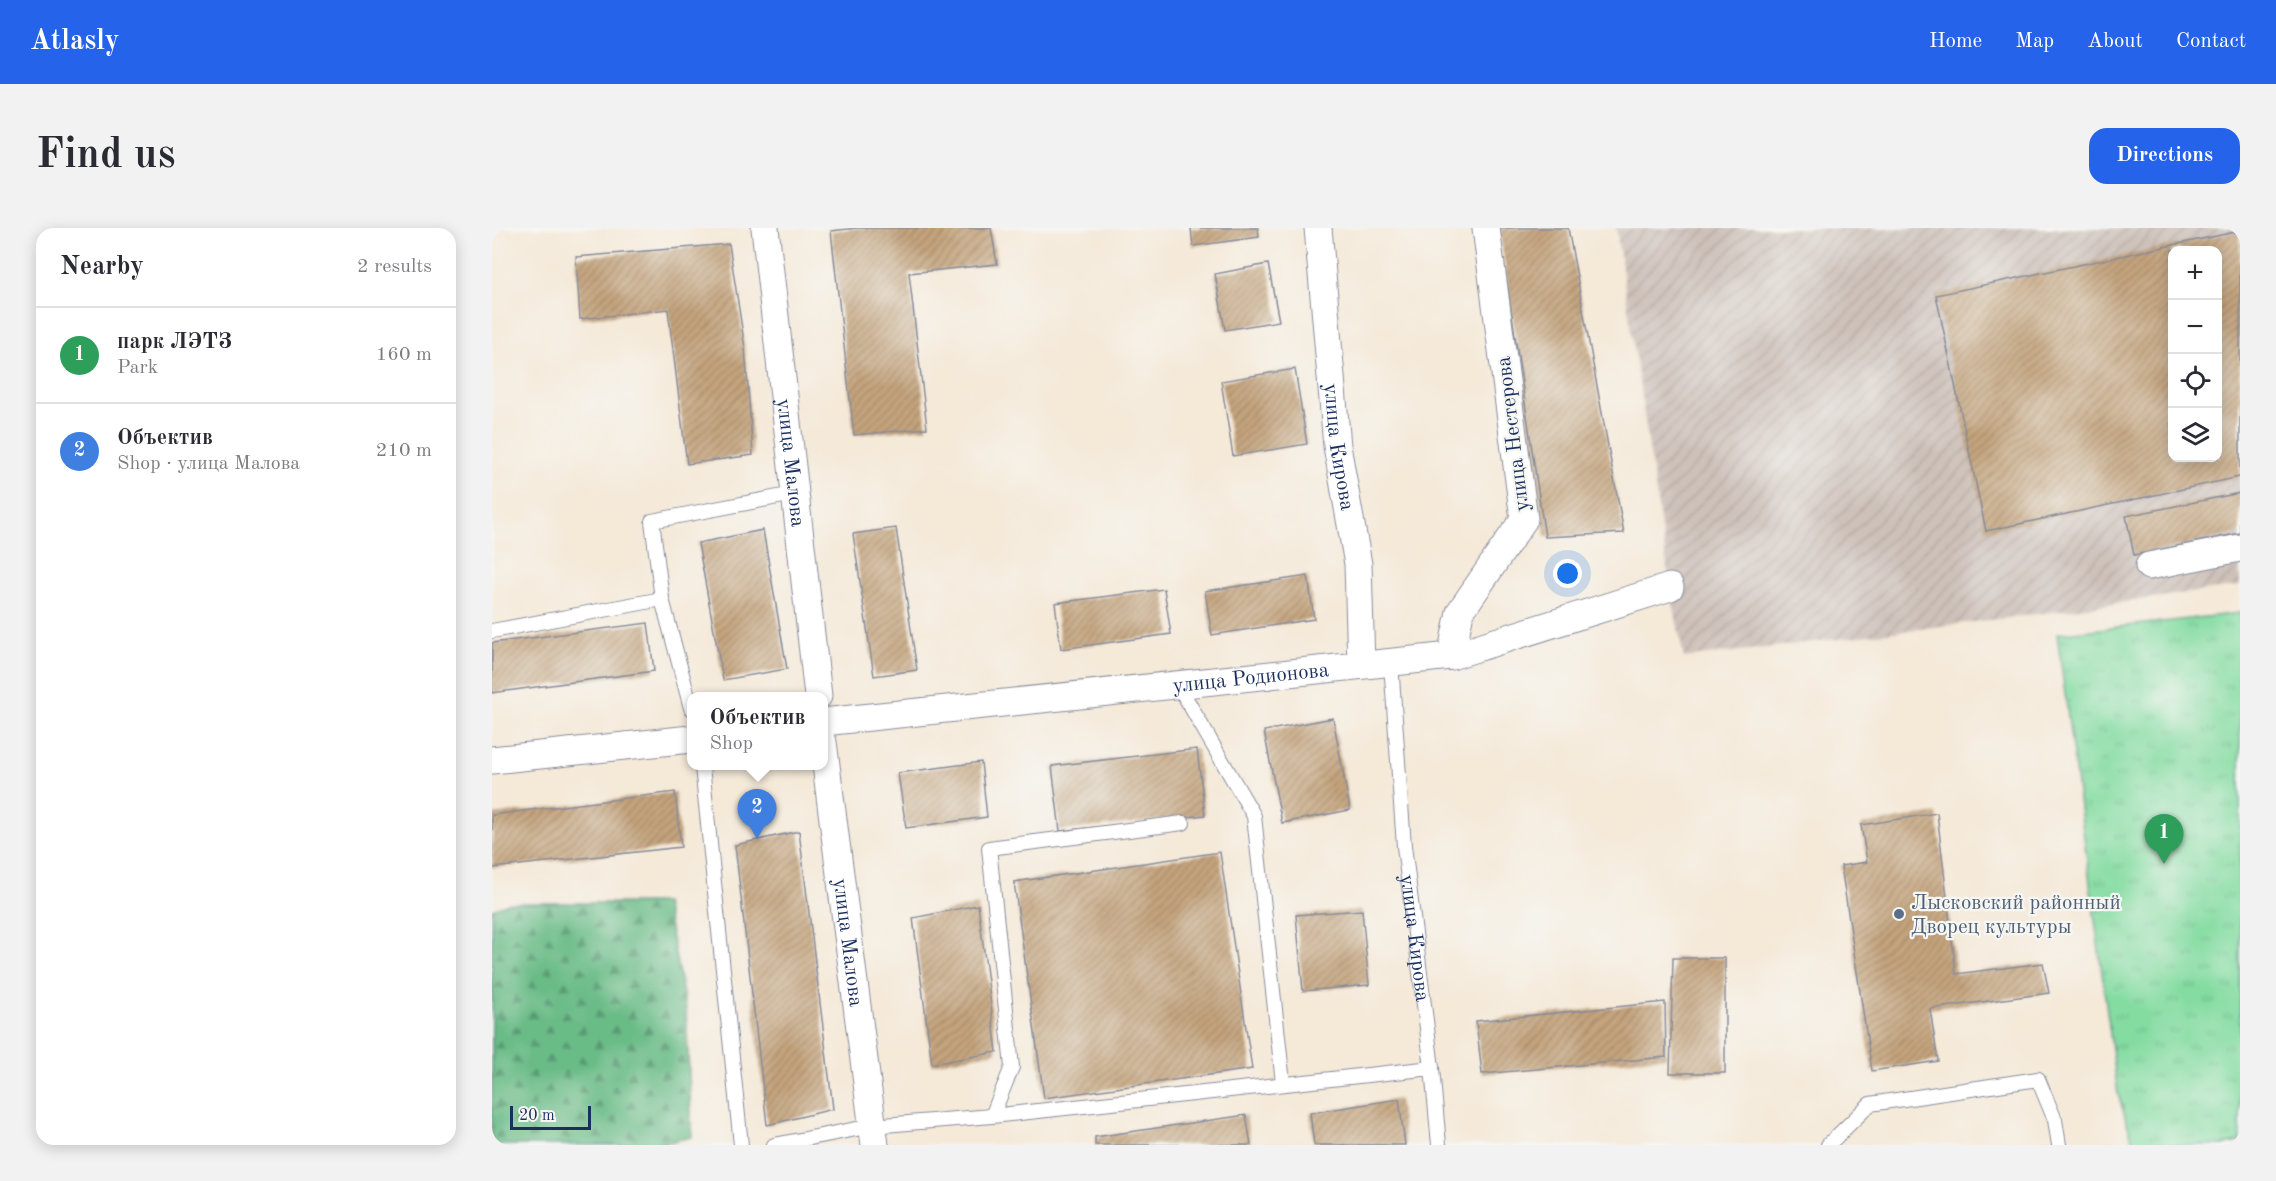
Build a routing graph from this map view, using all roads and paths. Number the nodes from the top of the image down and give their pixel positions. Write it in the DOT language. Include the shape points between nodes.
graph roads {
  1 [pos="765,228"];
  2 [pos="1318,228"];
  3 [pos="1486,228"];
  4 [pos="794,494"];
  5 [pos="2240,548"];
  6 [pos="2149,566"];
  7 [pos="1670,587"];
  8 [pos="662,599"];
  9 [pos="492,631"];
  10 [pos="1451,656"];
  11 [pos="1391,663"];
  12 [pos="1361,665"];
  13 [pos="1177,683"];
  14 [pos="818,692"];
  15 [pos="687,693"];
  16 [pos="828,721"];
  17 [pos="687,739"];
  18 [pos="492,760"];
  19 [pos="703,770"];
  20 [pos="827,770"];
  21 [pos="1183,823"];
  22 [pos="1432,1068"];
  23 [pos="1283,1083"];
  24 [pos="992,1116"];
  25 [pos="873,1135"];
  26 [pos="741,1145"];
  27 [pos="774,1145"];
  28 [pos="1439,1145"];
  29 [pos="1828,1145"];
  30 [pos="2059,1145"];
  1 -- 4 [label="street, улица Малова"];
  2 -- 12 [label="street, улица Кирова" via="1337,446 1358,564"];
  3 -- 10 [label="street, улица Нестерова" via="1524,519 1460,612"];
  4 -- 8 [label="lane" via="652,521"];
  4 -- 14 [label="street, улица Малова"];
  5 -- 6 [label="street"];
  7 -- 10 [label="street, улица Родионова"];
  8 -- 9 [label="lane"];
  8 -- 15 [label="lane"];
  10 -- 11 [label="street, улица Родионова"];
  11 -- 12 [label="street, улица Родионова"];
  11 -- 22 [label="lane, улица Кирова" via="1404,846"];
  12 -- 13 [label="street, улица Родионова"];
  13 -- 16 [label="street, улица Родионова"];
  13 -- 23 [label="lane" via="1254,816"];
  17 -- 18 [label="street"];
  19 -- 26 [label="lane"];
  20 -- 25 [label="street, улица Малова"];
  21 -- 24 [label="lane" via="989,848 1012,1067"];
  22 -- 23 [label="lane"];
  22 -- 28 [label="lane, улица Кирова"];
  23 -- 24 [label="lane"];
  24 -- 25 [label="lane"];
  25 -- 27 [label="lane"];
  29 -- 30 [label="lane" via="1870,1104 2038,1079 2055,1120"];
}
